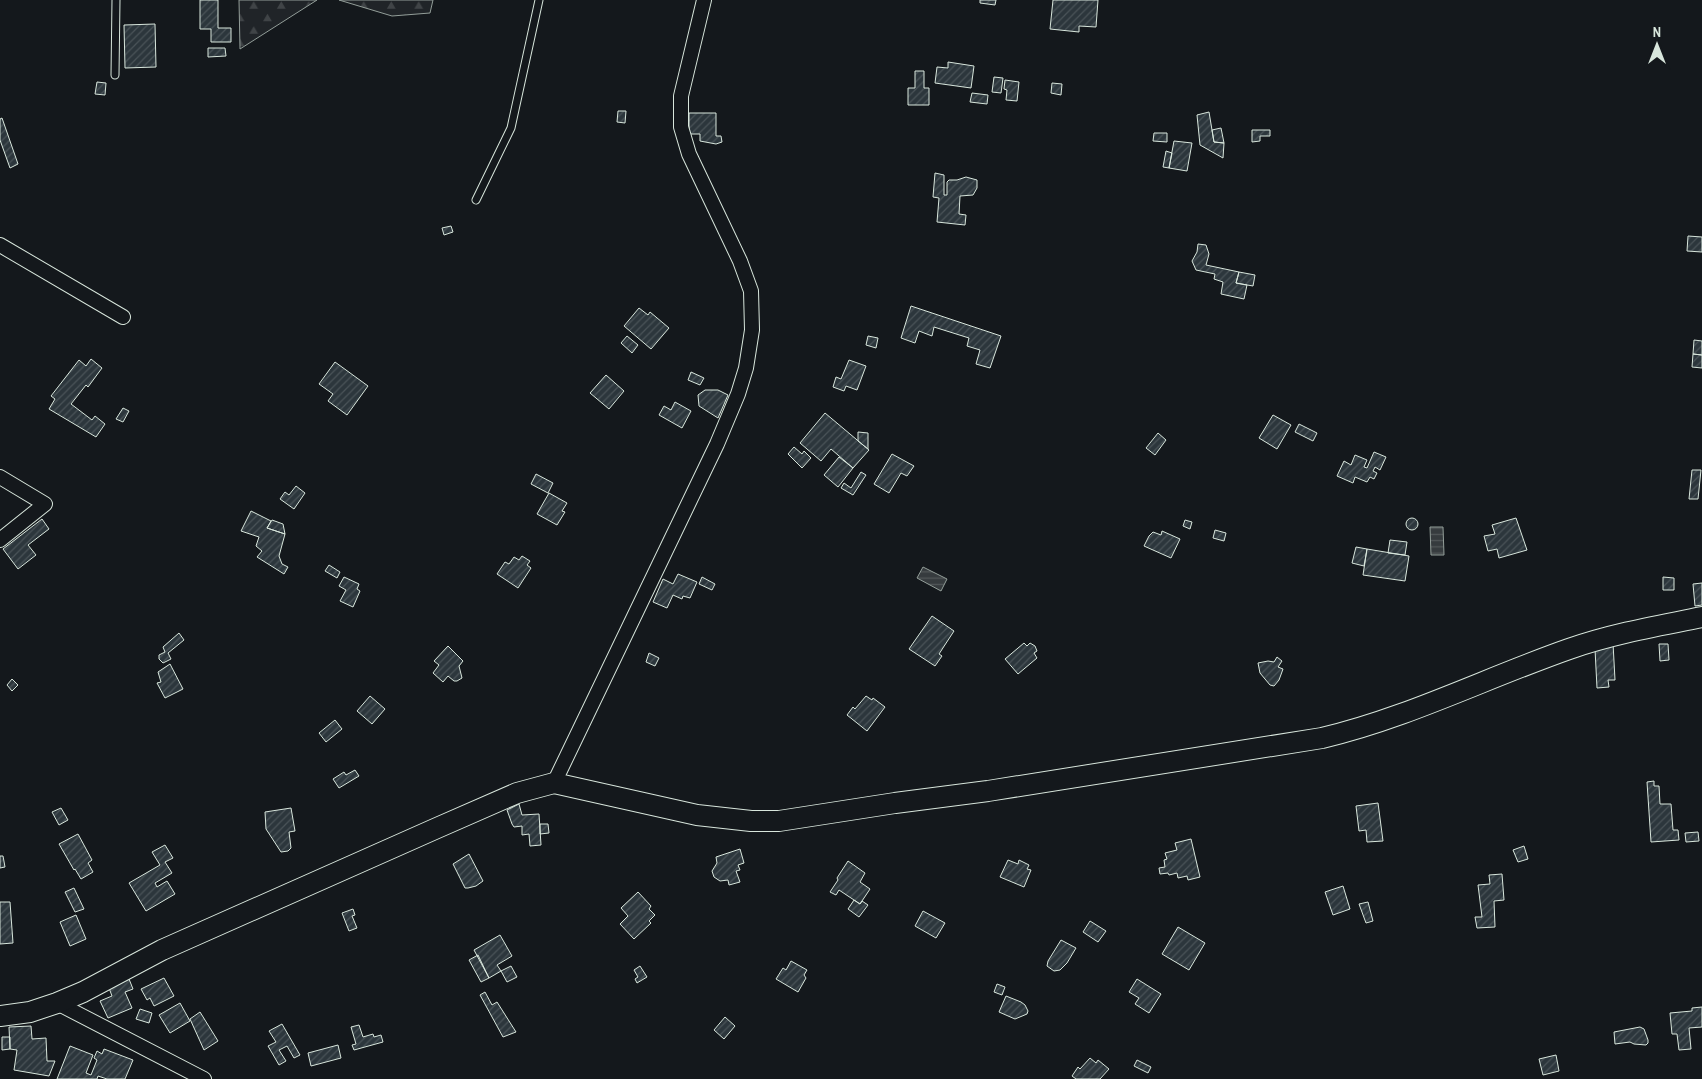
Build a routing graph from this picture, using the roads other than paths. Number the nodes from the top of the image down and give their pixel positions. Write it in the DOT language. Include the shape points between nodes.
graph roads {
  1 [pos="116,0"];
  2 [pos="539,0"];
  3 [pos="704,0"];
  4 [pos="115,75"];
  5 [pos="476,200"];
  6 [pos="0,245"];
  7 [pos="123,317"];
  8 [pos="0,477"];
  9 [pos="0,540"];
  10 [pos="1702,617"];
  11 [pos="554,783"];
  12 [pos="57,1003"];
  13 [pos="0,1016"];
  14 [pos="204,1079"];
  1 -- 4 [label="lane"];
  2 -- 5 [label="lane" via="511,128"];
  3 -- 11 [label="street" via="680,96 680,127 751,291 752,330 746,368 717,444"];
  6 -- 7 [label="street"];
  8 -- 9 [label="street" via="45,504"];
  10 -- 11 [label="main road" via="1631,631 1570,648 1353,731 988,791 779,821 750,821 697,815"];
  11 -- 12 [label="main road" via="517,793 428,832 162,950"];
  12 -- 13 [label="main road" via="30,1012"];
  12 -- 14 [label="street"];
}
